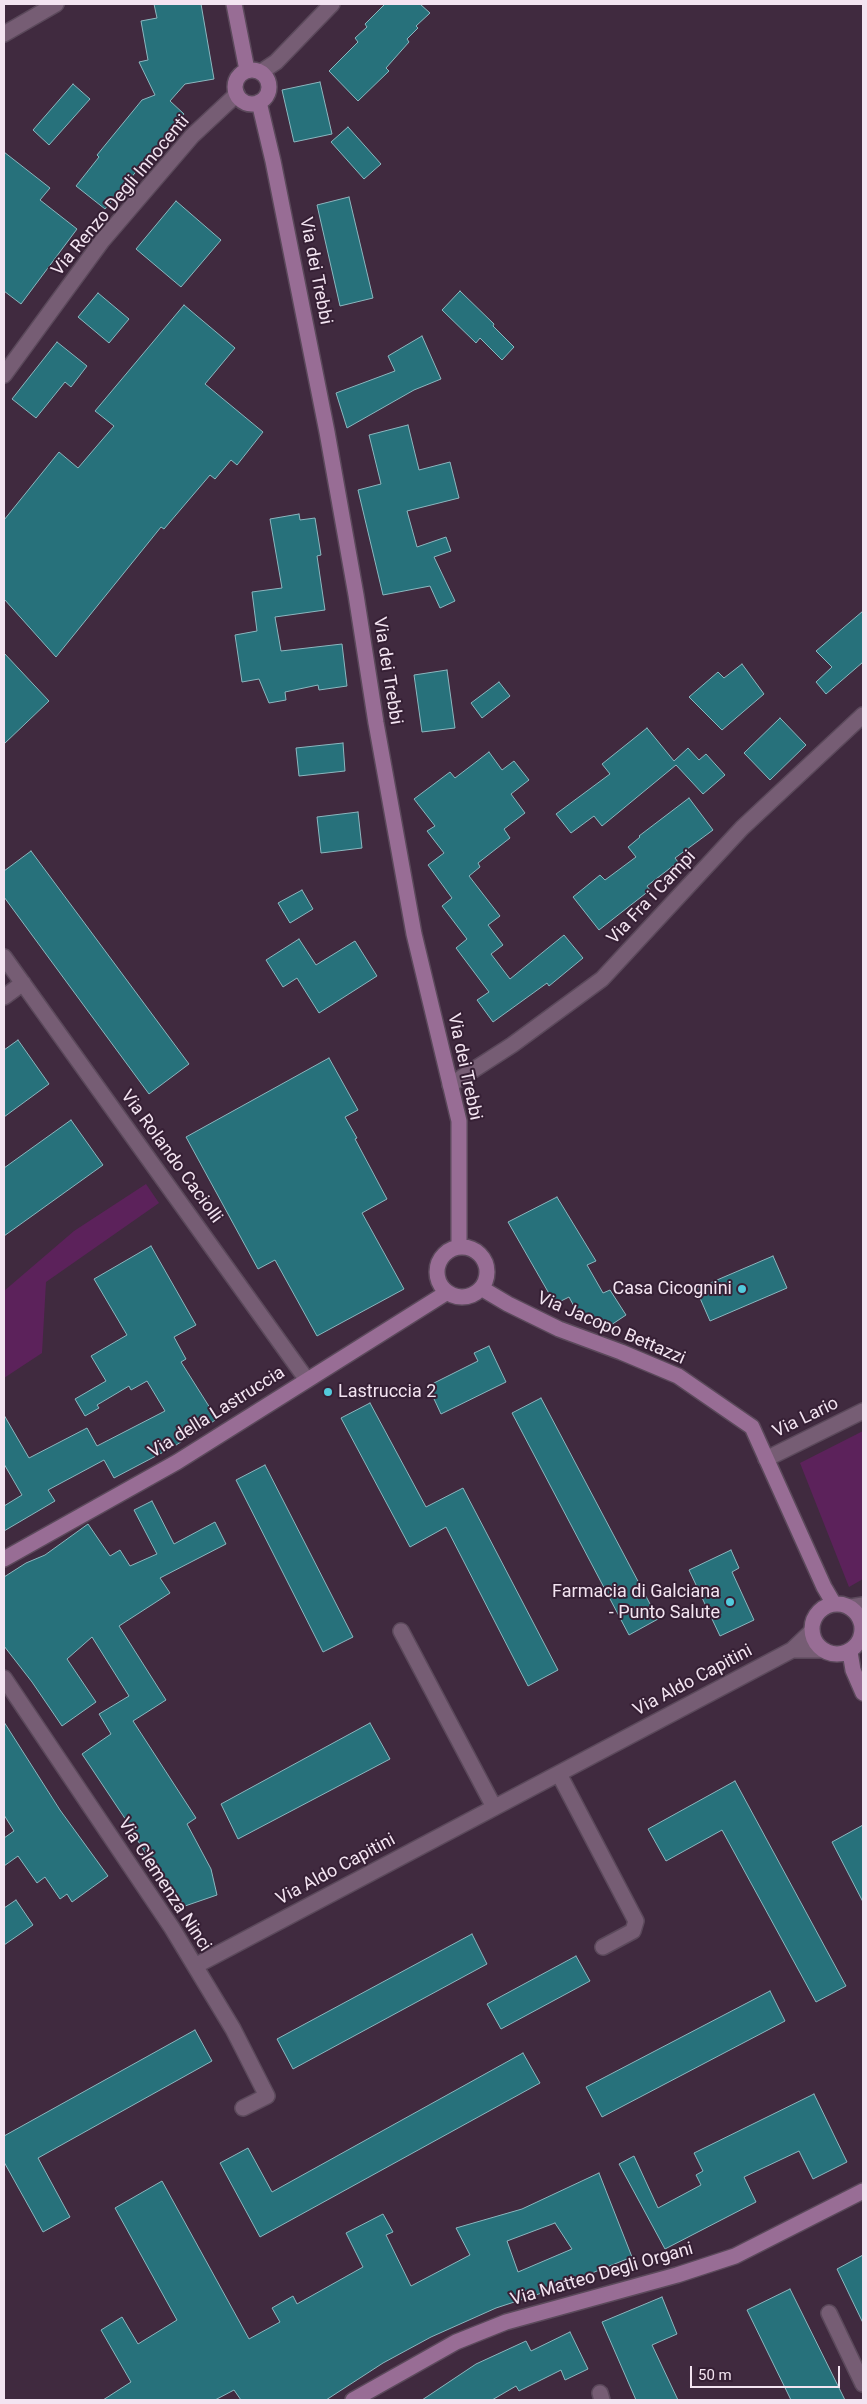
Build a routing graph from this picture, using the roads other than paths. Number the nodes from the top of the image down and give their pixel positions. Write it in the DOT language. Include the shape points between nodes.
graph roads {
  1 [pos="56,4"];
  2 [pos="234,4"];
  3 [pos="332,4"];
  4 [pos="4,34"];
  5 [pos="254,71"];
  6 [pos="237,94"];
  7 [pos="258,102"];
  8 [pos="4,375"];
  9 [pos="863,715"];
  10 [pos="4,956"];
  11 [pos="23,983"];
  12 [pos="4,997"];
  13 [pos="450,1085"];
  14 [pos="459,1246"];
  15 [pos="482,1288"];
  16 [pos="446,1293"];
  17 [pos="307,1380"];
  18 [pos="863,1411"];
  19 [pos="766,1459"];
  20 [pos="4,1559"];
  21 [pos="828,1606"];
  22 [pos="856,1606"];
  23 [pos="863,1627"];
  24 [pos="402,1631"];
  25 [pos="812,1631"];
  26 [pos="792,1650"];
  27 [pos="837,1652"];
  28 [pos="4,1678"];
  29 [pos="863,1693"];
  30 [pos="559,1774"];
  31 [pos="494,1807"];
  32 [pos="603,1948"];
  33 [pos="195,1966"];
  34 [pos="243,2108"];
  35 [pos="863,2191"];
  36 [pos="829,2313"];
  37 [pos="863,2384"];
  38 [pos="353,2400"];
  1 -- 4 [label="street"];
  2 -- 5 [label="street"];
  3 -- 5 [label="street" via="276,62"];
  5 -- 6 [label="street" via="238,77"];
  5 -- 7 [label="street" via="269,85 267,96"];
  6 -- 7 [label="street" via="248,103"];
  6 -- 8 [label="street, Via Renzo Degli Innocenti" via="192,136 102,241"];
  7 -- 13 [label="street, Via dei Trebbi" via="274,161 327,432 414,934"];
  9 -- 13 [label="street, Via Fra i Campi" via="742,828 602,979 512,1045"];
  10 -- 11 [label="street, Via Rolando Caciolli"];
  11 -- 12 [label="street"];
  11 -- 17 [label="street, Via Rolando Caciolli"];
  13 -- 14 [label="street, Via dei Trebbi" via="459,1121"];
  14 -- 15 [label="street" via="478,1252 484,1260 487,1269"];
  14 -- 16 [label="street" via="449,1249 437,1265 439,1285"];
  15 -- 16 [label="street" via="461,1298"];
  15 -- 19 [label="street, Via Jacopo Bettazzi" via="559,1329 678,1376 752,1427"];
  16 -- 17 [label="street, Via della Lastruccia"];
  17 -- 20 [label="street, Via della Lastruccia" via="177,1462"];
  18 -- 19 [label="street, Via Lario"];
  19 -- 21 [label="street, Via Jacopo Bettazzi" via="824,1587"];
  21 -- 22 [label="street"];
  21 -- 25 [label="street" via="814,1619"];
  22 -- 23 [label="street"];
  23 -- 27 [label="street" via="860,1641"];
  24 -- 31 [label="street"];
  25 -- 26 [label="street, Via Aldo Capitini"];
  25 -- 27 [label="street" via="817,1645"];
  26 -- 27 [label="street, Via Aldo Capitini"];
  26 -- 30 [label="street, Via Aldo Capitini"];
  27 -- 29 [label="street" via="853,1670"];
  28 -- 33 [label="street, Via Clemenza Ninci"];
  30 -- 31 [label="street, Via Aldo Capitini"];
  30 -- 32 [label="street" via="636,1921 633,1931"];
  31 -- 33 [label="street, Via Aldo Capitini"];
  33 -- 34 [label="street, Via Clemenza Ninci" via="233,2028 267,2096"];
  35 -- 38 [label="street, Via Matteo Degli Organi" via="735,2256 506,2322 456,2342"];
  36 -- 37 [label="street"];
}
